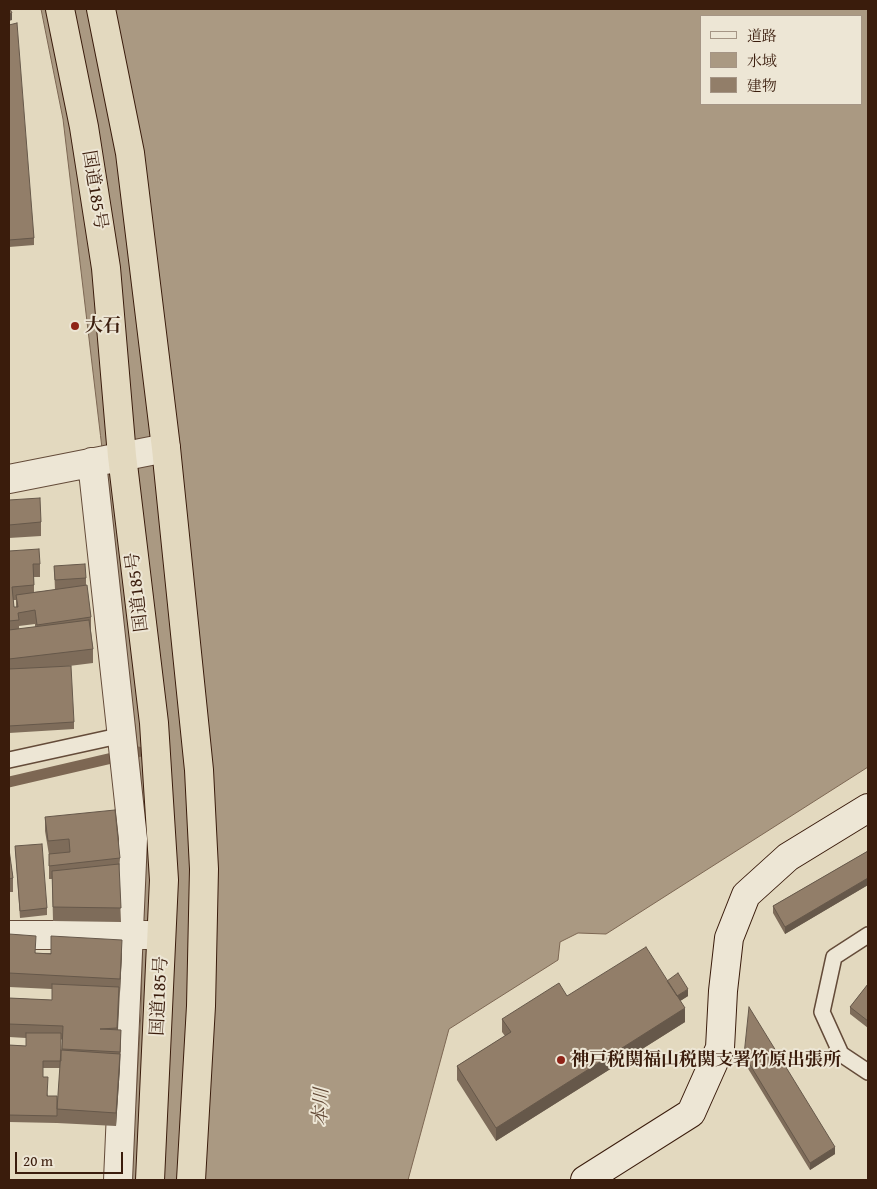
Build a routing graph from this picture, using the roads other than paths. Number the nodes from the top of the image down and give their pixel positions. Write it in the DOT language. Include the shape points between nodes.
graph roads {
  1 [pos="60,9"];
  2 [pos="101,9"];
  3 [pos="166,448"];
  4 [pos="106,459"];
  5 [pos="9,480"];
  6 [pos="123,736"];
  7 [pos="9,760"];
  8 [pos="868,808"];
  9 [pos="9,935"];
  10 [pos="144,935"];
  11 [pos="868,936"];
  12 [pos="868,1072"];
  13 [pos="118,1180"];
  14 [pos="150,1180"];
  15 [pos="191,1180"];
  16 [pos="586,1180"];
  1 -- 4 [label="highway, 国道185号" via="84,127 106,268"];
  2 -- 3 [label="highway" via="130,153"];
  3 -- 4 [label="street"];
  3 -- 15 [label="highway" via="199,770 204,869 201,1006"];
  4 -- 5 [label="street"];
  4 -- 6 [label="street"];
  4 -- 10 [label="highway, 国道185号" via="154,723 164,880"];
  6 -- 7 [label="lane"];
  6 -- 10 [label="street"];
  8 -- 16 [label="street" via="788,857 746,895 729,938 720,1048 691,1113"];
  9 -- 10 [label="street"];
  10 -- 13 [label="street"];
  10 -- 14 [label="highway, 国道185号"];
  11 -- 12 [label="lane" via="834,957 822,1012 841,1054"];
}
